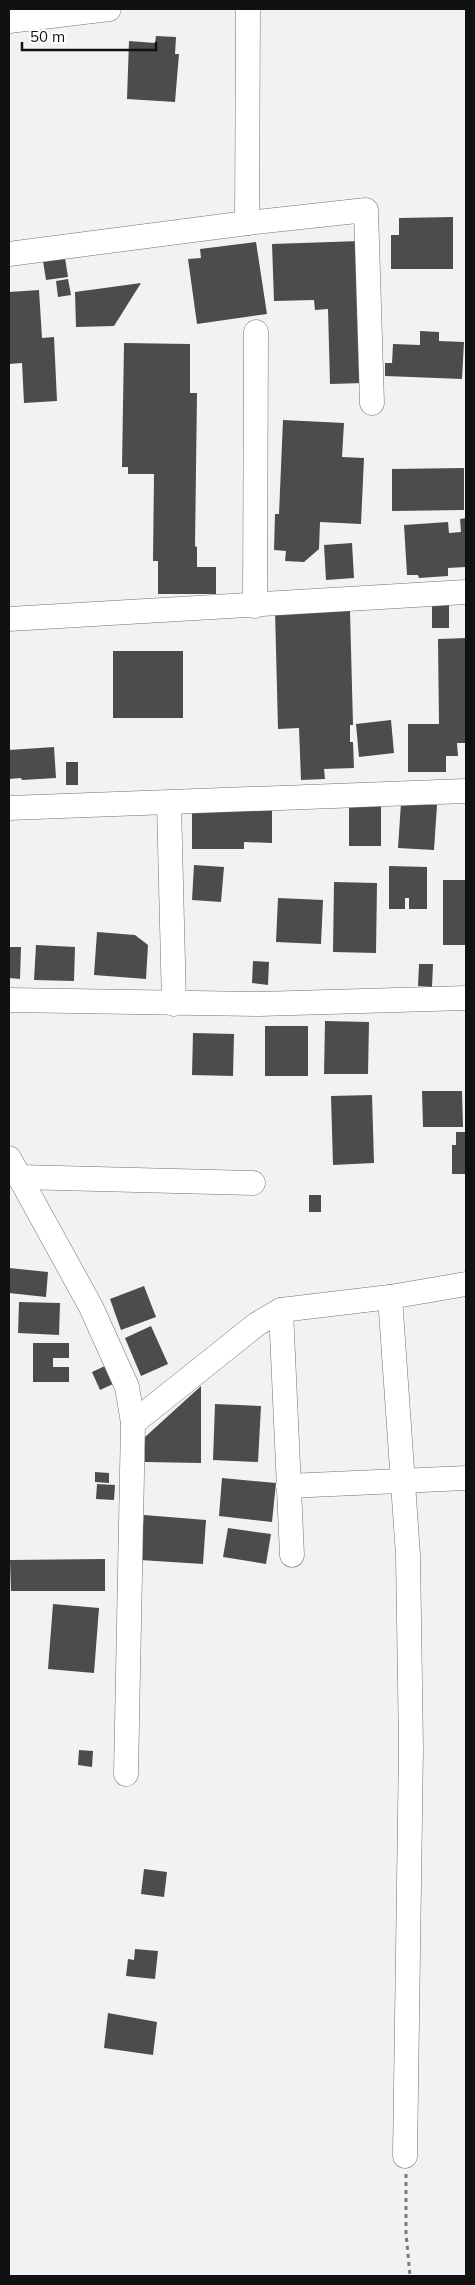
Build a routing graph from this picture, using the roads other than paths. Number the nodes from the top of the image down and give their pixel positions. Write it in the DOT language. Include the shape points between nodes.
graph roads {
  1 [pos="109,9"];
  2 [pos="248,9"];
  3 [pos="9,21"];
  4 [pos="247,223"];
  5 [pos="9,254"];
  6 [pos="256,332"];
  7 [pos="372,403"];
  8 [pos="466,592"];
  9 [pos="256,606"];
  10 [pos="9,619"];
  11 [pos="466,791"];
  12 [pos="169,802"];
  13 [pos="9,808"];
  14 [pos="466,998"];
  15 [pos="9,1000"];
  16 [pos="174,1004"];
  17 [pos="14,1167"];
  18 [pos="253,1182"];
  19 [pos="466,1284"];
  20 [pos="390,1297"];
  21 [pos="281,1310"];
  22 [pos="133,1423"];
  23 [pos="466,1478"];
  24 [pos="403,1481"];
  25 [pos="288,1486"];
  26 [pos="292,1555"];
  27 [pos="126,1774"];
  28 [pos="405,2156"];
  1 -- 3 [label="street"];
  2 -- 4 [label="street"];
  4 -- 5 [label="street"];
  4 -- 7 [label="street" via="366,210"];
  6 -- 9 [label="street"];
  8 -- 9 [label="street"];
  9 -- 10 [label="street"];
  11 -- 12 [label="street"];
  12 -- 13 [label="street"];
  12 -- 16 [label="street"];
  14 -- 16 [label="street"];
  15 -- 16 [label="street"];
  17 -- 18 [label="street"];
  17 -- 22 [label="street" via="91,1307 127,1387"];
  19 -- 20 [label="street"];
  20 -- 21 [label="street"];
  20 -- 24 [label="street"];
  21 -- 22 [label="street" via="256,1324"];
  21 -- 25 [label="street"];
  22 -- 27 [label="street"];
  23 -- 24 [label="street"];
  24 -- 25 [label="street"];
  24 -- 28 [label="street" via="408,1555 411,1748"];
  25 -- 26 [label="street"];
}
